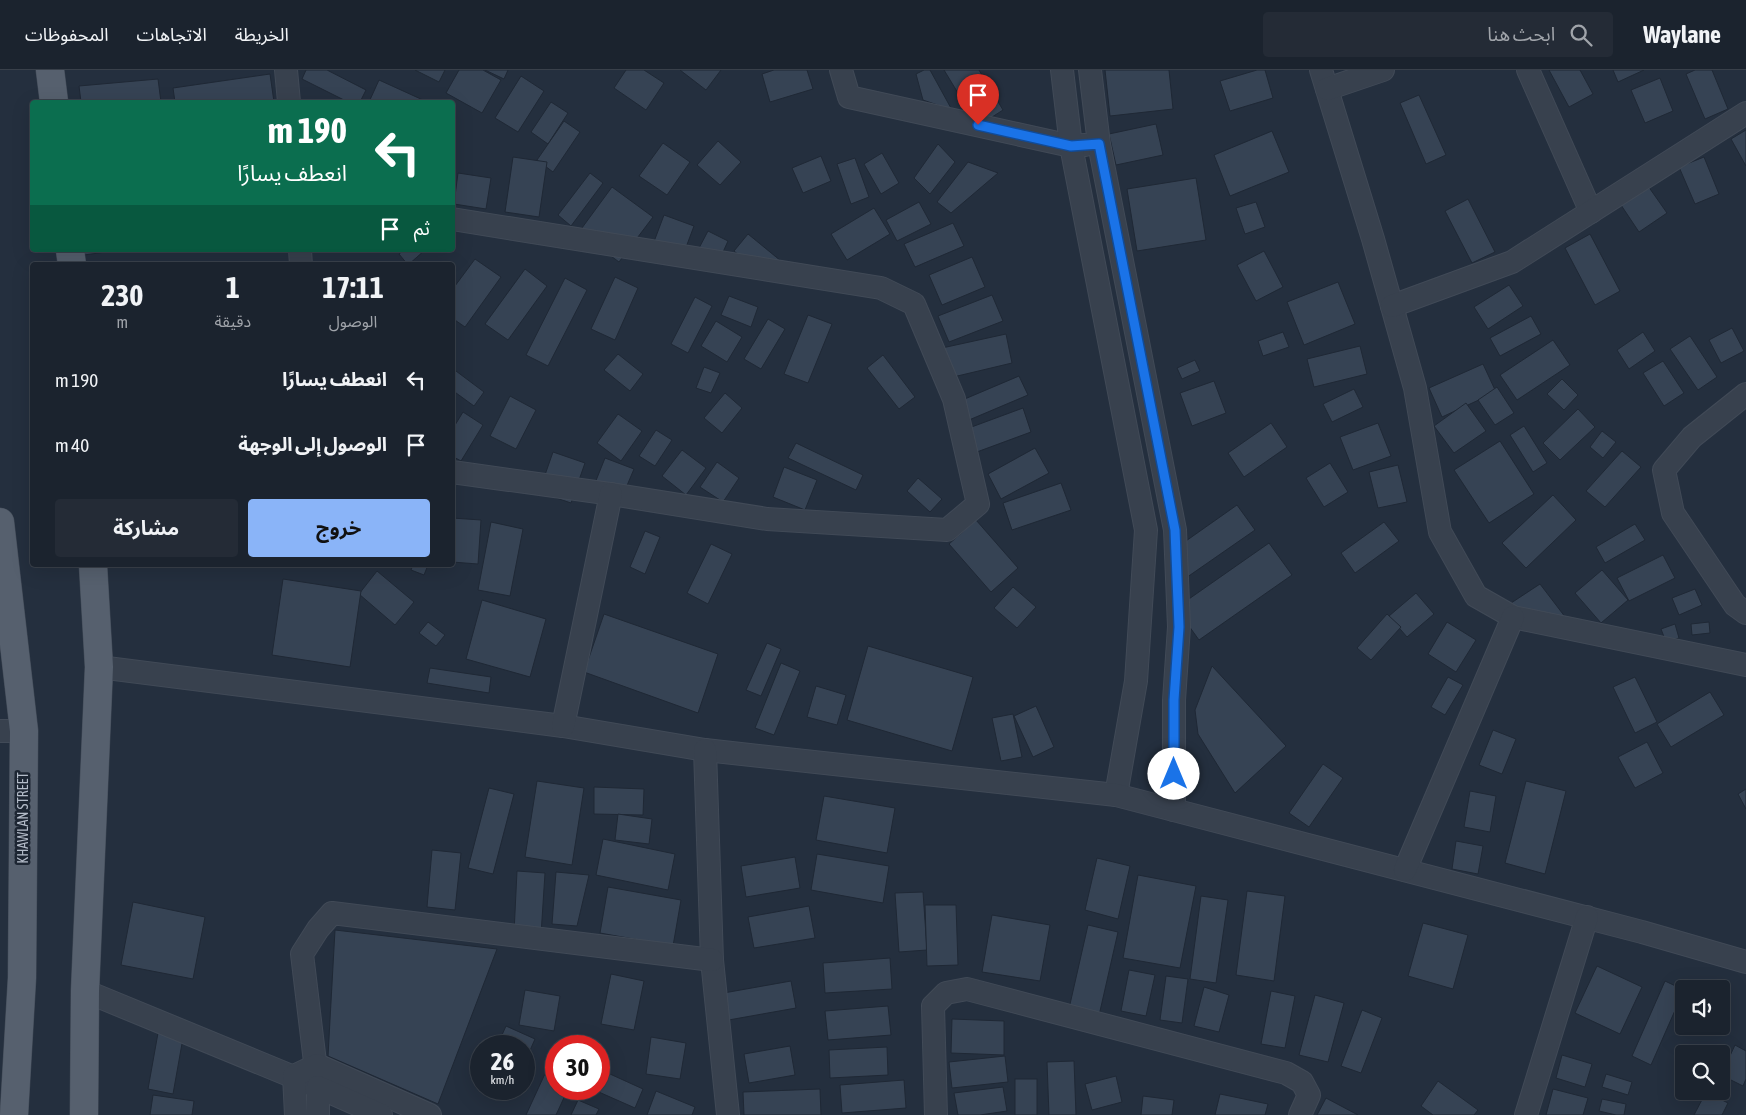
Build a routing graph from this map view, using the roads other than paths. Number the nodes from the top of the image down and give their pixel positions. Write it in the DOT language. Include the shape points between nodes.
graph roads {
  1 [pos="50,70"];
  2 [pos="286,70"];
  3 [pos="841,70"];
  4 [pos="1062,70"];
  5 [pos="1090,70"];
  6 [pos="1383,70"];
  7 [pos="1528,70"];
  8 [pos="1324,80"];
  9 [pos="54,100"];
  10 [pos="289,100"];
  11 [pos="1746,113"];
  12 [pos="1099,144"];
  13 [pos="1071,146"];
  14 [pos="1591,212"];
  15 [pos="455,219"];
  16 [pos="1392,306"];
  17 [pos="1743,400"];
  18 [pos="455,472"];
  19 [pos="611,494"];
  20 [pos="0,522"];
  21 [pos="93,567"];
  22 [pos="1746,613"];
  23 [pos="1513,618"];
  24 [pos="1746,665"];
  25 [pos="99,667"];
  26 [pos="563,726"];
  27 [pos="12,731"];
  28 [pos="706,750"];
  29 [pos="1116,795"];
  30 [pos="1174,810"];
  31 [pos="1405,870"];
  32 [pos="1587,918"];
  33 [pos="712,960"];
  34 [pos="1746,962"];
  35 [pos="85,991"];
  36 [pos="294,1076"];
  37 [pos="317,1076"];
  38 [pos="14,1115"];
  39 [pos="84,1115"];
  40 [pos="296,1115"];
  41 [pos="318,1115"];
  42 [pos="381,1115"];
  43 [pos="430,1115"];
  44 [pos="728,1115"];
  45 [pos="936,1115"];
  46 [pos="1300,1115"];
  47 [pos="1526,1115"];
  1 -- 9 [label="main road"];
  2 -- 10 [label="street"];
  3 -- 13 [label="street" via="849,97"];
  4 -- 13 [label="street"];
  5 -- 12 [label="street"];
  6 -- 8 [label="street"];
  7 -- 14 [label="street"];
  8 -- 16 [label="street"];
  11 -- 14 [label="street"];
  12 -- 13 [label="street"];
  12 -- 30 [label="street" via="1175,530 1179,627 1174,700"];
  13 -- 29 [label="street" via="1146,530 1136,681"];
  14 -- 16 [label="street" via="1512,262"];
  15 -- 19 [label="street" via="881,288 914,304 954,399 978,504 947,530 767,519"];
  16 -- 23 [label="street" via="1415,388 1440,532 1476,596"];
  17 -- 22 [label="street" via="1692,437 1664,470 1673,512 1735,605"];
  18 -- 19 [label="street"];
  19 -- 26 [label="street"];
  20 -- 27 [label="main road, KHAWLAN STREET"];
  21 -- 25 [label="main road"];
  23 -- 24 [label="street"];
  23 -- 31 [label="street"];
  25 -- 26 [label="street"];
  25 -- 35 [label="main road"];
  26 -- 28 [label="street"];
  27 -- 38 [label="main road, KHAWLAN STREET" via="22,978"];
  28 -- 29 [label="street"];
  28 -- 33 [label="street"];
  29 -- 30 [label="street"];
  30 -- 31 [label="street"];
  31 -- 32 [label="street"];
  32 -- 34 [label="street"];
  32 -- 47 [label="street"];
  33 -- 37 [label="street" via="332,913 302,954"];
  33 -- 44 [label="street"];
  35 -- 36 [label="street"];
  35 -- 39 [label="main road"];
  36 -- 37 [label="street"];
  36 -- 40 [label="street"];
  37 -- 41 [label="street"];
  37 -- 42 [label="street"];
  37 -- 43 [label="street"];
  45 -- 46 [label="street" via="933,1006 946,993 967,990 1286,1073 1302,1082 1310,1095"];
}
